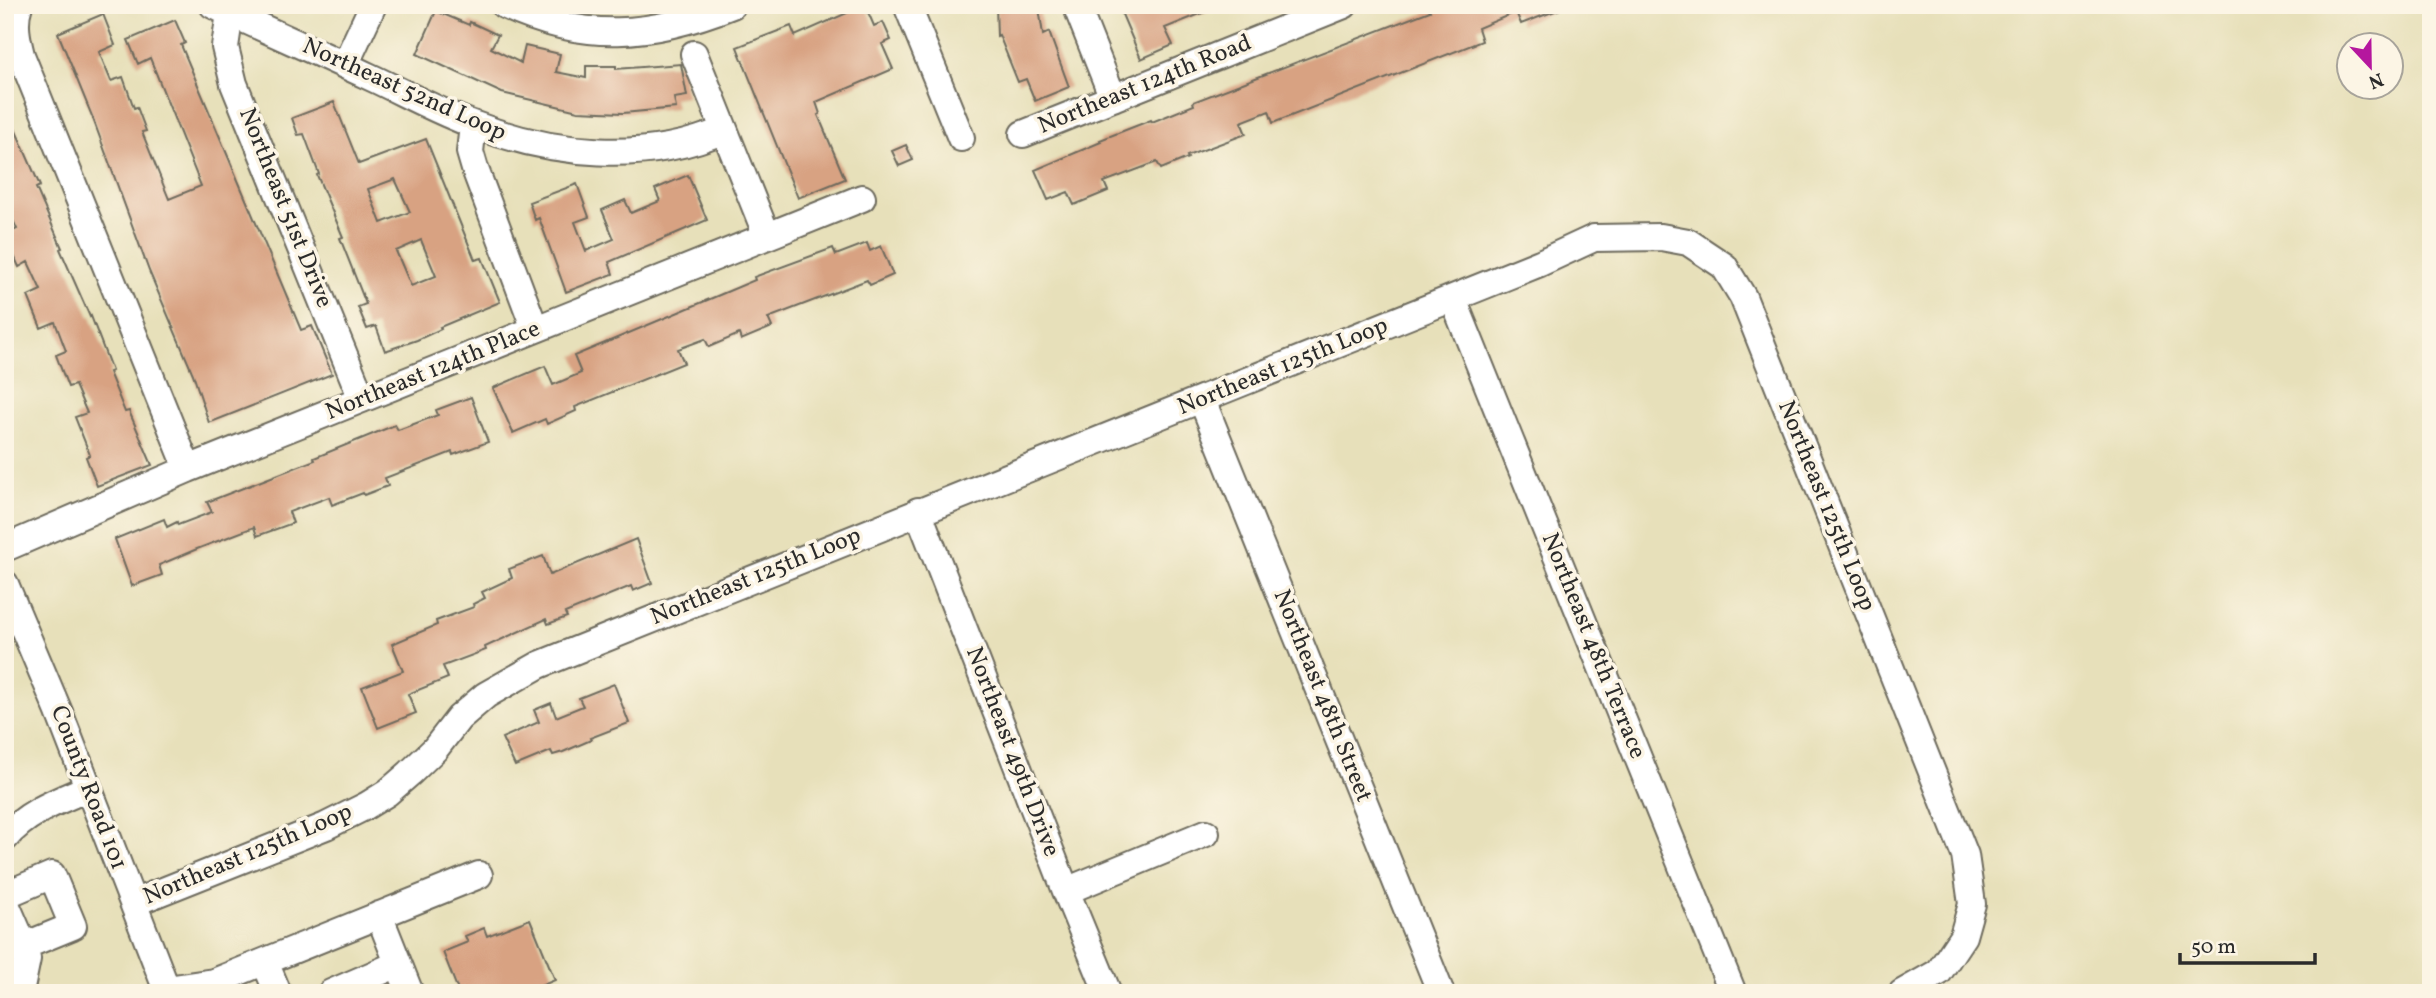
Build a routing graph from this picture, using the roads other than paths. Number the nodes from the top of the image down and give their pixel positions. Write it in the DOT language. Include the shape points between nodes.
graph roads {
  1 [pos="19,5"];
  2 [pos="373,5"];
  3 [pos="505,5"];
  4 [pos="732,5"];
  5 [pos="907,5"];
  6 [pos="1076,5"];
  7 [pos="1344,5"];
  8 [pos="221,9"];
  9 [pos="694,54"];
  10 [pos="345,65"];
  11 [pos="1113,98"];
  12 [pos="473,125"];
  13 [pos="724,130"];
  14 [pos="1023,134"];
  15 [pos="961,138"];
  16 [pos="862,198"];
  17 [pos="767,236"];
  18 [pos="1452,299"];
  19 [pos="535,329"];
  20 [pos="362,399"];
  21 [pos="1202,400"];
  22 [pos="188,469"];
  23 [pos="918,511"];
  24 [pos="5,548"];
  25 [pos="5,584"];
  26 [pos="88,788"];
  27 [pos="1206,833"];
  28 [pos="5,838"];
  29 [pos="479,875"];
  30 [pos="1066,891"];
  31 [pos="5,895"];
  32 [pos="5,902"];
  33 [pos="133,903"];
  34 [pos="379,915"];
  35 [pos="24,946"];
  36 [pos="265,962"];
  37 [pos="398,964"];
  38 [pos="168,991"];
  39 [pos="20,993"];
  40 [pos="278,993"];
  41 [pos="331,993"];
  42 [pos="410,993"];
  43 [pos="1108,993"];
  44 [pos="1441,993"];
  45 [pos="1733,993"];
  46 [pos="1902,993"];
  1 -- 22 [label="street" via="15,14 21,55"];
  2 -- 10 [label="street"];
  3 -- 4 [label="street" via="600,33 653,30"];
  5 -- 15 [label="street"];
  6 -- 11 [label="street"];
  7 -- 11 [label="street, Northeast 124th Road"];
  8 -- 10 [label="street, Northeast 52nd Loop"];
  8 -- 20 [label="street, Northeast 51st Drive" via="234,85"];
  9 -- 13 [label="street"];
  10 -- 12 [label="street, Northeast 52nd Loop"];
  11 -- 14 [label="street, Northeast 124th Road"];
  12 -- 13 [label="street, Northeast 52nd Loop" via="544,146 604,151 684,145"];
  12 -- 19 [label="street" via="470,152 475,169"];
  13 -- 17 [label="street"];
  16 -- 17 [label="street, Northeast 124th Place"];
  17 -- 19 [label="street, Northeast 124th Place"];
  18 -- 21 [label="street, Northeast 125th Loop"];
  18 -- 45 [label="street, Northeast 48th Terrace"];
  18 -- 46 [label="street, Northeast 125th Loop" via="1594,238 1661,237 1688,242 1724,266 1743,297 1965,855 1972,904 1963,936 1938,972"];
  19 -- 20 [label="street, Northeast 124th Place"];
  20 -- 22 [label="street, Northeast 124th Place"];
  21 -- 23 [label="street, Northeast 125th Loop"];
  21 -- 44 [label="street, Northeast 48th Street"];
  22 -- 24 [label="street, Northeast 124th Place"];
  23 -- 30 [label="street, Northeast 49th Drive"];
  23 -- 33 [label="street, Northeast 125th Loop" via="527,671 486,695 410,773 366,806"];
  25 -- 26 [label="street, County Road 101"];
  26 -- 28 [label="street" via="38,810"];
  26 -- 33 [label="street, County Road 101"];
  27 -- 30 [label="street"];
  29 -- 34 [label="street"];
  30 -- 43 [label="street, Northeast 49th Drive"];
  31 -- 35 [label="street" via="52,876 72,926"];
  32 -- 35 [label="street"];
  33 -- 38 [label="street, County Road 101"];
  34 -- 36 [label="street"];
  34 -- 37 [label="street"];
  35 -- 39 [label="street" via="27,959"];
  36 -- 38 [label="street" via="214,982"];
  36 -- 40 [label="street"];
  37 -- 41 [label="street"];
  37 -- 42 [label="street"];
}
